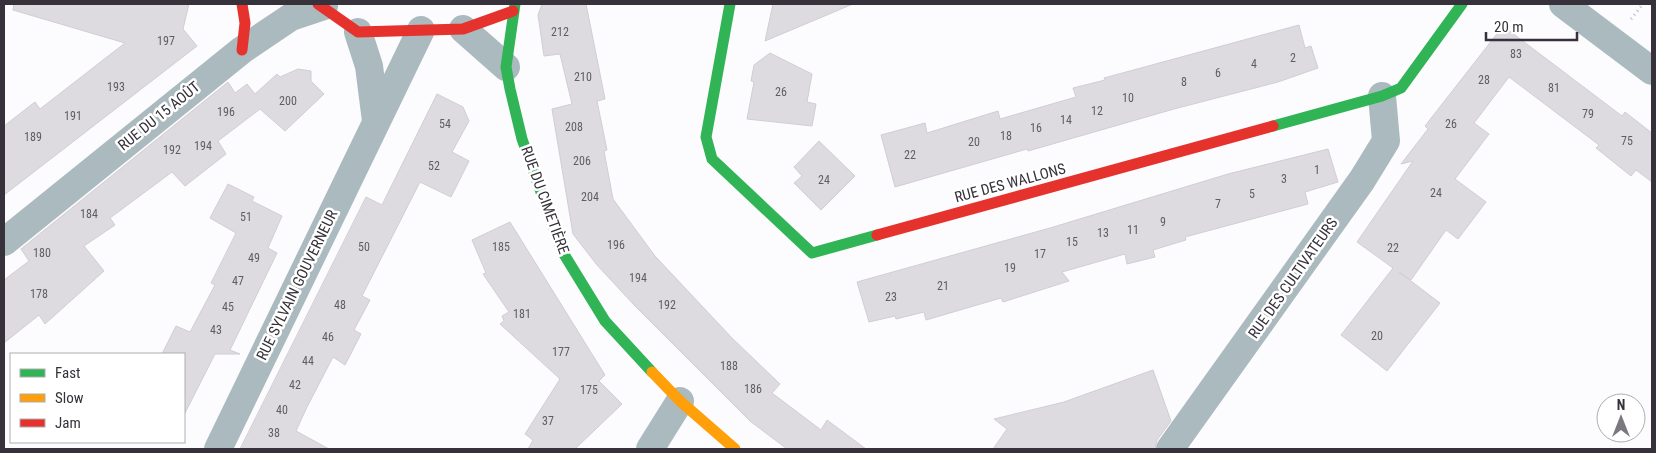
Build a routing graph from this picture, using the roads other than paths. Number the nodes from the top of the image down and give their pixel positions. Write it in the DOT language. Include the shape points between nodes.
graph roads {
  1 [pos="242,4"];
  2 [pos="322,4"];
  3 [pos="730,4"];
  4 [pos="1462,4"];
  5 [pos="1563,4"];
  6 [pos="514,7"];
  7 [pos="464,29"];
  8 [pos="421,30"];
  9 [pos="358,32"];
  10 [pos="242,50"];
  11 [pos="506,67"];
  12 [pos="1652,71"];
  13 [pos="1382,96"];
  14 [pos="376,121"];
  15 [pos="4,242"];
  16 [pos="680,401"];
  17 [pos="218,449"];
  18 [pos="650,449"];
  19 [pos="735,449"];
  20 [pos="1170,449"];
  1 -- 10 [label="street" via="245,23"];
  2 -- 9 [label="street, RUE DU 15 AOÛT"];
  2 -- 10 [label="street, RUE DU 15 AOÛT" via="291,17"];
  3 -- 13 [label="street, RUE DES WALLONS" via="706,136 712,160 812,253"];
  4 -- 13 [label="street, RUE DES WALLONS" via="1401,88"];
  5 -- 12 [label="street"];
  6 -- 7 [label="street"];
  6 -- 11 [label="street, RUE DU CIMETIÈRE"];
  7 -- 8 [label="street"];
  7 -- 11 [label="street"];
  8 -- 9 [label="street"];
  8 -- 14 [label="street, RUE SYLVAIN GOUVERNEUR"];
  9 -- 14 [label="street" via="369,66"];
  10 -- 15 [label="street, RUE DU 15 AOÛT"];
  11 -- 16 [label="street, RUE DU CIMETIÈRE" via="522,139 562,251 605,321"];
  13 -- 20 [label="street, RUE DES CULTIVATEURS" via="1386,141 1362,180"];
  14 -- 17 [label="street, RUE SYLVAIN GOUVERNEUR"];
  16 -- 18 [label="street"];
  16 -- 19 [label="street, RUE DU CIMETIÈRE"];
}
